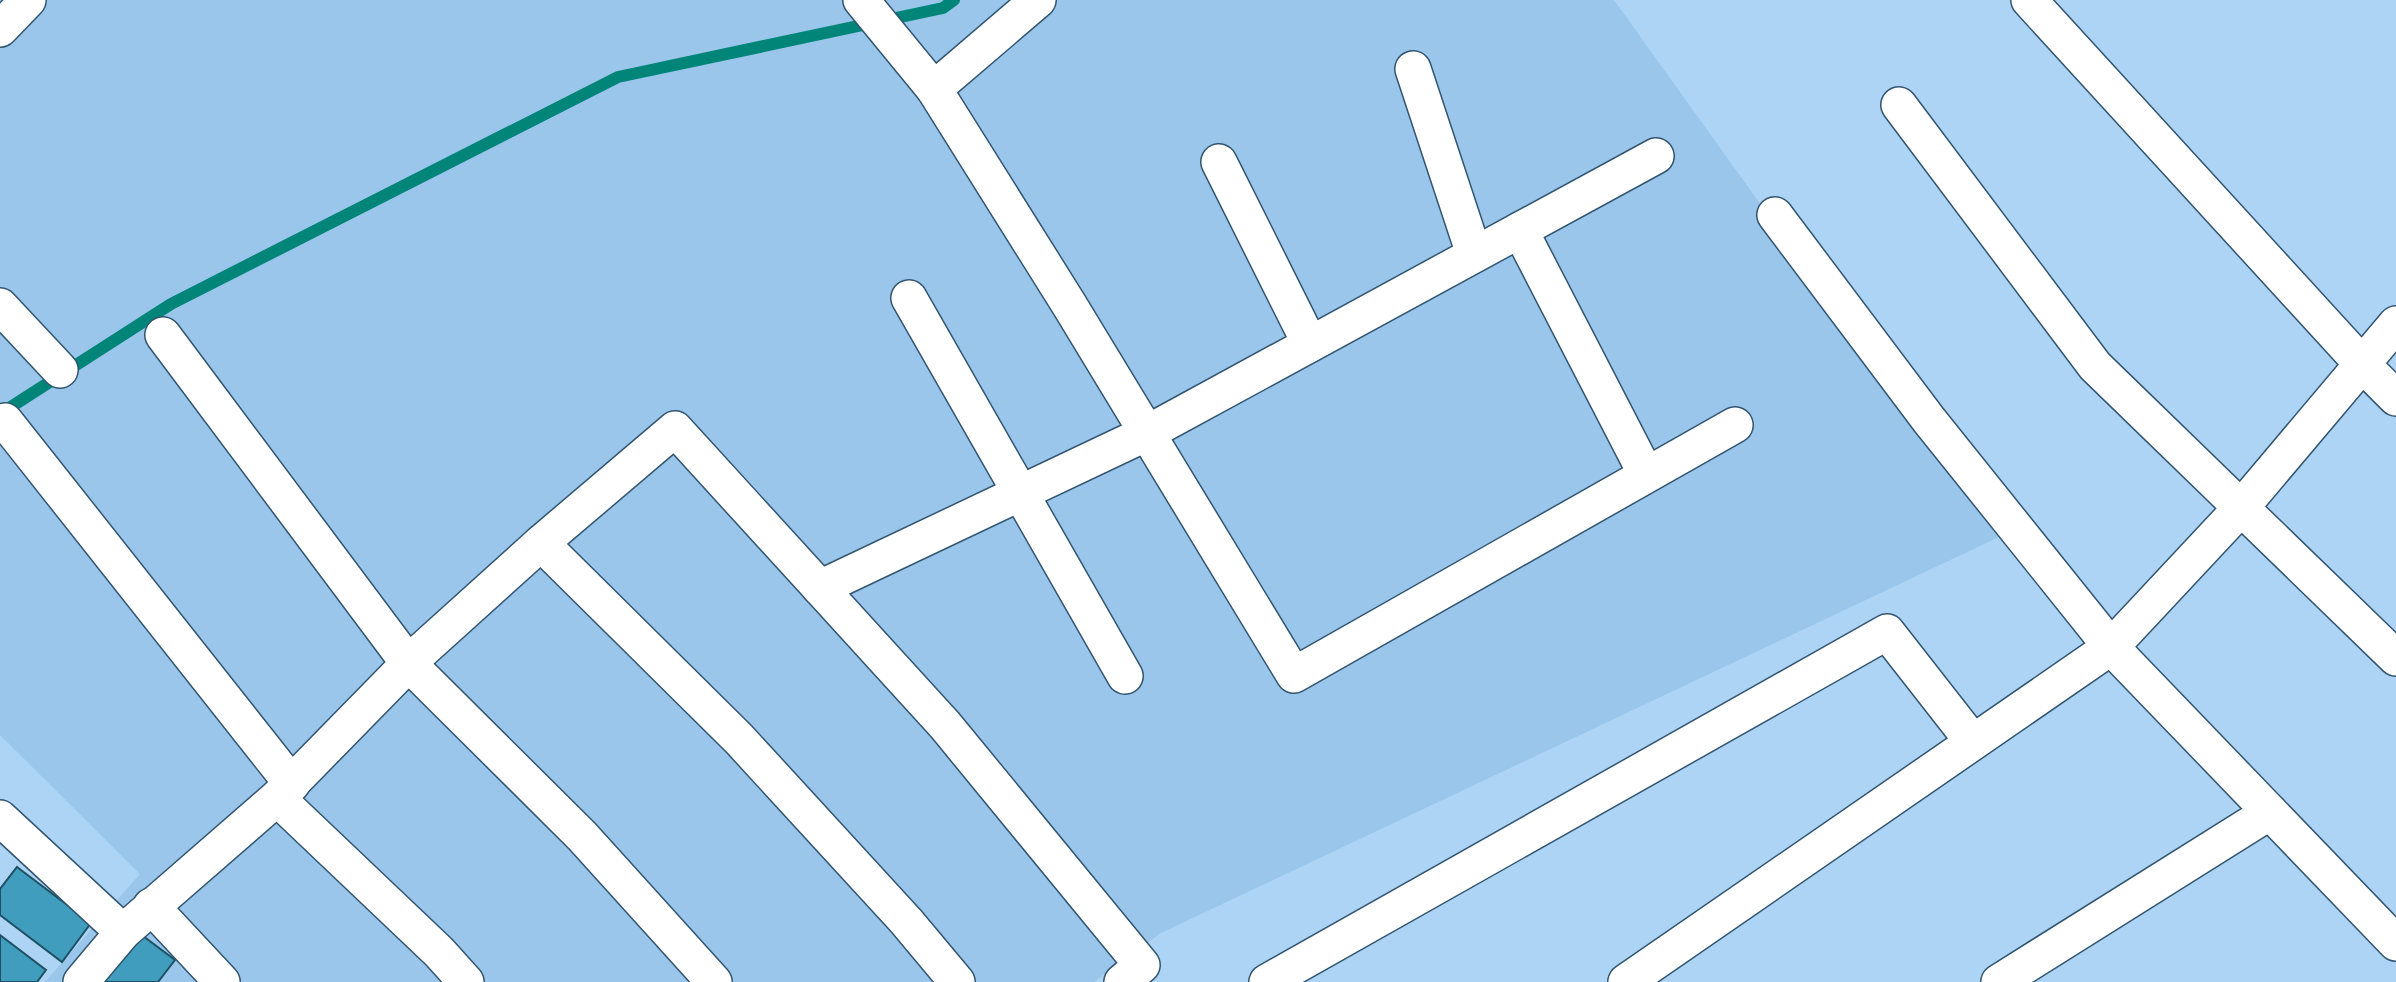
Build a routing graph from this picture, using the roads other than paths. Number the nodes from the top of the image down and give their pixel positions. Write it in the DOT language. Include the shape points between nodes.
graph roads {
  1 [pos="28,0"];
  2 [pos="1038,0"];
  3 [pos="2029,0"];
  4 [pos="871,12"];
  5 [pos="0,29"];
  6 [pos="1413,69"];
  7 [pos="934,89"];
  8 [pos="1899,105"];
  9 [pos="1656,156"];
  10 [pos="1219,162"];
  11 [pos="1775,215"];
  12 [pos="1520,230"];
  13 [pos="1474,254"];
  14 [pos="909,298"];
  15 [pos="0,306"];
  16 [pos="2396,324"];
  17 [pos="163,335"];
  18 [pos="1311,344"];
  19 [pos="2362,364"];
  20 [pos="60,370"];
  21 [pos="2396,398"];
  22 [pos="5,421"];
  23 [pos="1735,425"];
  24 [pos="1147,433"];
  25 [pos="1646,474"];
  26 [pos="1021,493"];
  27 [pos="2240,509"];
  28 [pos="541,543"];
  29 [pos="820,588"];
  30 [pos="2111,647"];
  31 [pos="2396,658"];
  32 [pos="409,664"];
  33 [pos="1125,676"];
  34 [pos="1973,742"];
  35 [pos="284,791"];
  36 [pos="2270,812"];
  37 [pos="0,818"];
  38 [pos="151,906"];
  39 [pos="123,932"];
  40 [pos="2396,943"];
  41 [pos="1140,976"];
  42 [pos="2009,979"];
  43 [pos="81,982"];
  44 [pos="222,982"];
  45 [pos="466,982"];
  46 [pos="714,982"];
  47 [pos="957,982"];
  48 [pos="1267,982"];
  49 [pos="1626,982"];
  1 -- 5 [label="street"];
  2 -- 7 [label="street"];
  3 -- 19 [label="street"];
  4 -- 7 [label="street"];
  6 -- 13 [label="street"];
  7 -- 24 [label="street"];
  8 -- 27 [label="street" via="2095,366"];
  9 -- 12 [label="street"];
  10 -- 18 [label="street"];
  11 -- 30 [label="street" via="1929,420"];
  12 -- 13 [label="street"];
  12 -- 25 [label="street"];
  13 -- 18 [label="street"];
  14 -- 26 [label="street"];
  15 -- 20 [label="street"];
  16 -- 19 [label="street"];
  17 -- 32 [label="street"];
  18 -- 24 [label="street"];
  19 -- 21 [label="street"];
  19 -- 27 [label="street"];
  22 -- 35 [label="street"];
  23 -- 25 [label="street"];
  24 -- 25 [label="street" via="1294,675"];
  24 -- 26 [label="street"];
  26 -- 29 [label="street"];
  26 -- 33 [label="street"];
  27 -- 30 [label="street"];
  27 -- 31 [label="street"];
  28 -- 29 [label="street" via="675,429"];
  28 -- 32 [label="street"];
  28 -- 47 [label="street" via="739,739"];
  29 -- 41 [label="street" via="945,725"];
  30 -- 34 [label="street"];
  30 -- 36 [label="street"];
  32 -- 35 [label="street"];
  32 -- 46 [label="street" via="582,836"];
  34 -- 48 [label="street" via="1887,632"];
  34 -- 49 [label="street"];
  35 -- 38 [label="street"];
  35 -- 45 [label="street"];
  36 -- 40 [label="street"];
  36 -- 42 [label="street"];
  37 -- 39 [label="street"];
  38 -- 39 [label="street"];
  38 -- 44 [label="street"];
  39 -- 43 [label="street"];
}
